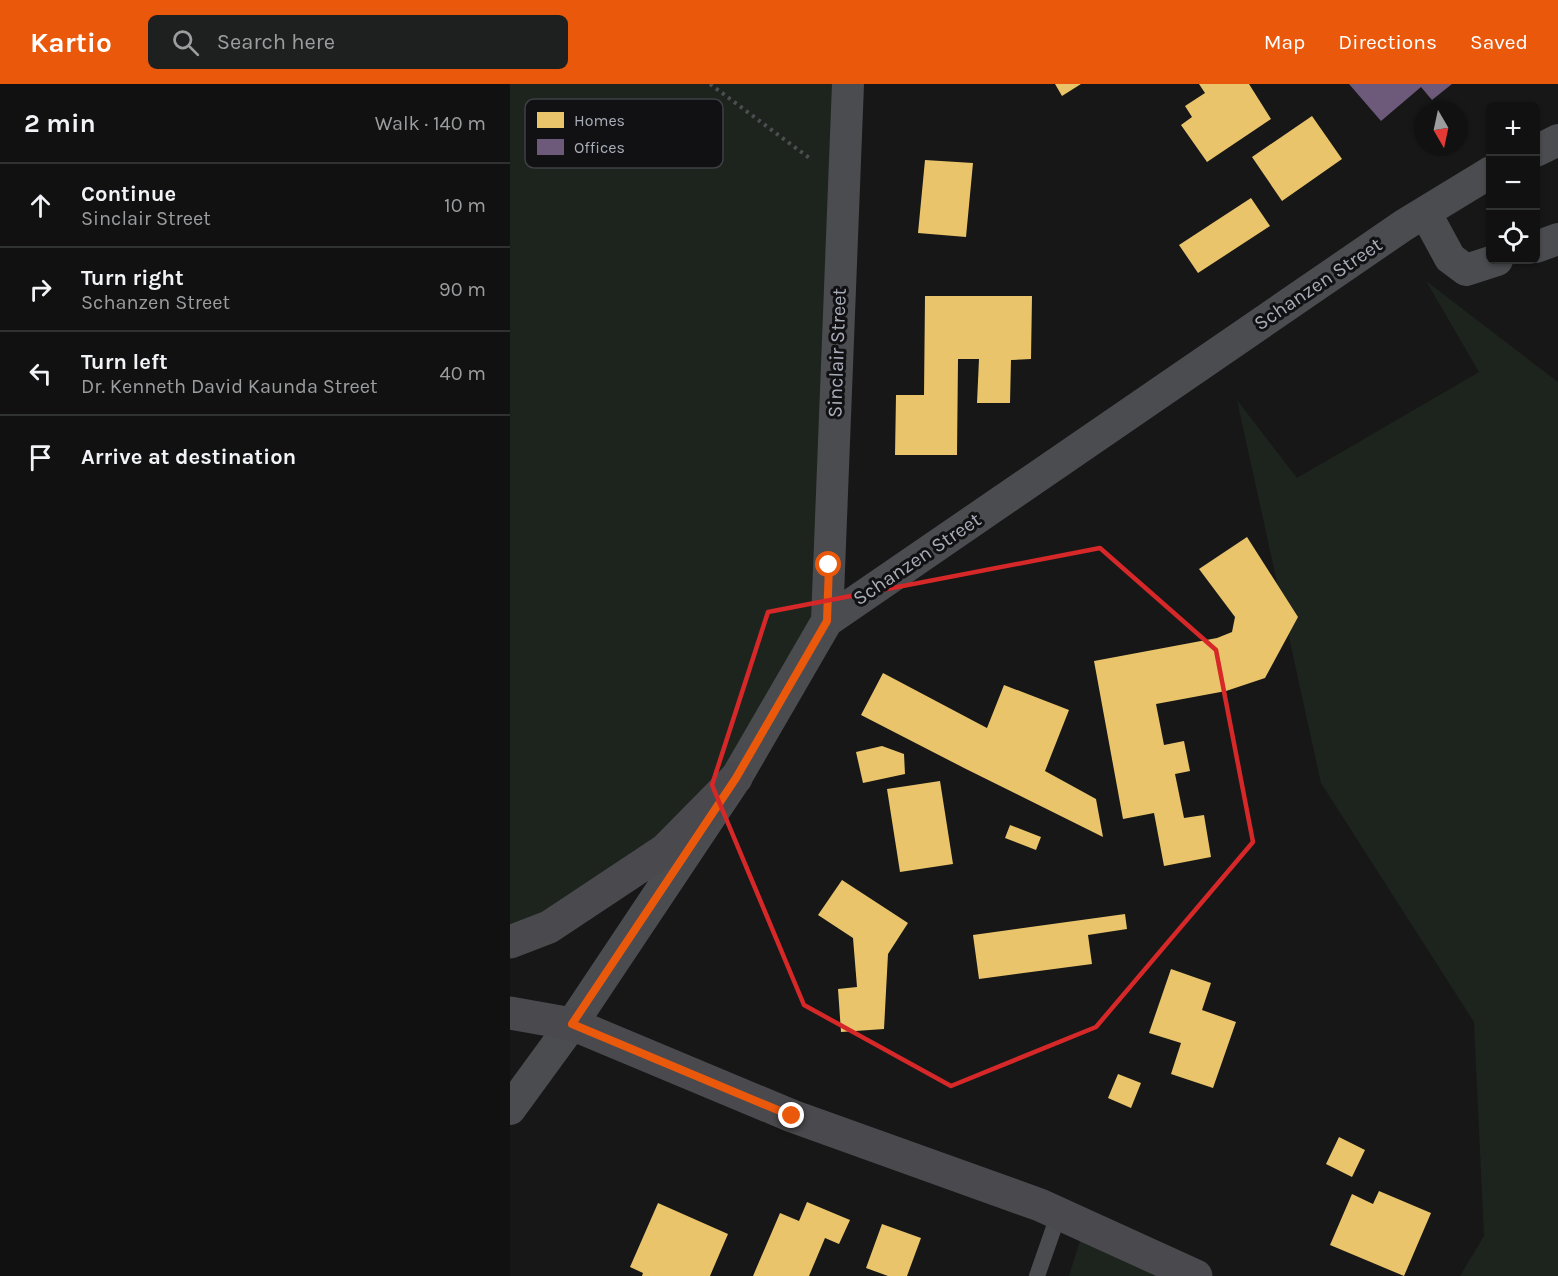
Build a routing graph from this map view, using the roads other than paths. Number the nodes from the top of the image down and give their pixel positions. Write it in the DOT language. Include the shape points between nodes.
graph roads {
  1 [pos="848,84"];
  2 [pos="1558,140"];
  3 [pos="1540,149"];
  4 [pos="1486,175"];
  5 [pos="1425,212"];
  6 [pos="1558,239"];
  7 [pos="1540,246"];
  8 [pos="1486,264"];
  9 [pos="827,621"];
  10 [pos="736,778"];
  11 [pos="510,942"];
  12 [pos="510,1013"];
  13 [pos="572,1024"];
  14 [pos="510,1109"];
  15 [pos="1059,1213"];
  16 [pos="1036,1276"];
  17 [pos="1196,1276"];
  1 -- 9 [label="street, Sinclair Street"];
  2 -- 3 [label="street"];
  4 -- 5 [label="street, Schanzen Street"];
  5 -- 8 [label="street" via="1450,258 1466,270"];
  5 -- 9 [label="street, Schanzen Street"];
  6 -- 7 [label="street"];
  9 -- 10 [label="street, Schanzen Street"];
  10 -- 11 [label="street" via="665,850 549,927"];
  10 -- 13 [label="street, Schanzen Street"];
  12 -- 13 [label="street"];
  13 -- 14 [label="street, Schanzen Street"];
  13 -- 15 [label="street" via="792,1116"];
  15 -- 16 [label="lane"];
  15 -- 17 [label="street"];
}
